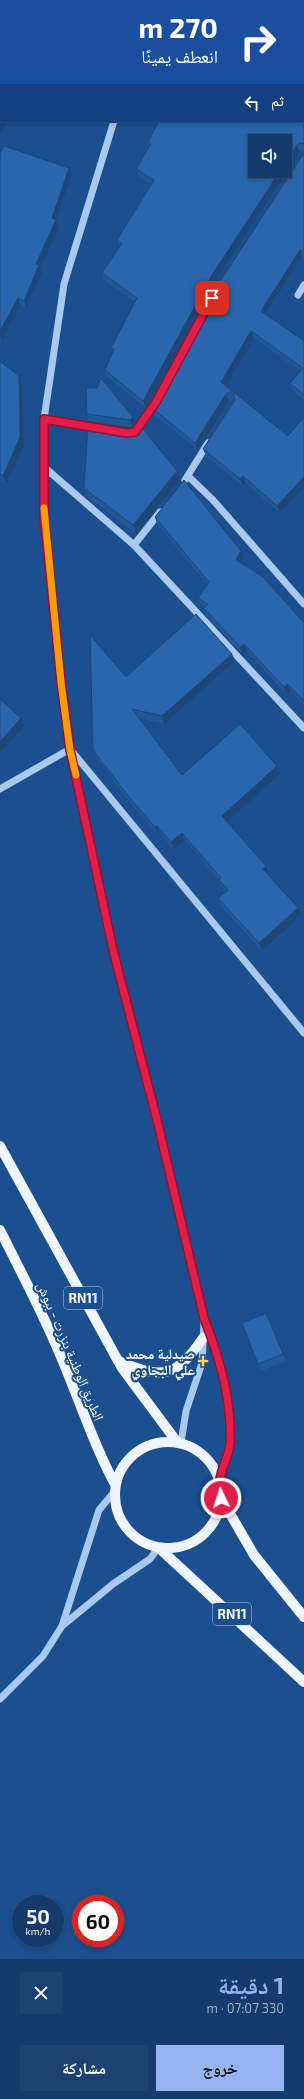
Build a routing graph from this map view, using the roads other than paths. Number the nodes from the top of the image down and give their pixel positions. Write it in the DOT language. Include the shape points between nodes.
graph roads {
  1 [pos="114,122"];
  2 [pos="304,285"];
  3 [pos="298,294"];
  4 [pos="160,395"];
  5 [pos="44,419"];
  6 [pos="104,430"];
  7 [pos="127,433"];
  8 [pos="212,437"];
  9 [pos="44,467"];
  10 [pos="188,476"];
  11 [pos="181,486"];
  12 [pos="167,504"];
  13 [pos="134,544"];
  14 [pos="304,604"];
  15 [pos="304,728"];
  16 [pos="70,750"];
  17 [pos="0,789"];
  18 [pos="304,1033"];
  19 [pos="0,1146"];
  20 [pos="0,1230"];
  21 [pos="204,1318"];
  22 [pos="203,1338"];
  23 [pos="118,1361"];
  24 [pos="179,1443"];
  25 [pos="220,1479"];
  26 [pos="114,1488"];
  27 [pos="221,1498"];
  28 [pos="159,1548"];
  29 [pos="304,1617"];
  30 [pos="62,1626"];
  31 [pos="304,1682"];
  32 [pos="0,1699"];
  1 -- 5 [label="street" via="64,284"];
  2 -- 3 [label="street"];
  4 -- 7 [label="street" via="139,428 135,432"];
  5 -- 6 [label="street"];
  5 -- 9 [label="street"];
  8 -- 10 [label="street"];
  9 -- 13 [label="street"];
  9 -- 16 [label="street" via="44,516"];
  10 -- 11 [label="street"];
  10 -- 14 [label="street" via="214,500"];
  12 -- 13 [label="street"];
  13 -- 15 [label="street"];
  16 -- 17 [label="street"];
  16 -- 18 [label="street"];
  16 -- 21 [label="street" via="114,954"];
  19 -- 23 [label="main road, الطريق الوطنية بنزرت - ببوش / RN11"];
  20 -- 26 [label="main road, الطريق الوطنية بنزرت - ببوش / RN11" via="40,1308"];
  21 -- 22 [label="street"];
  21 -- 25 [label="street" via="224,1378 229,1412 230,1446"];
  22 -- 23 [label="main road" via="186,1361 173,1370 160,1374 143,1372"];
  22 -- 24 [label="street" via="202,1363 186,1411"];
  23 -- 24 [label="main road, الطريق الوطنية بنزرت - ببوش / RN11"];
  24 -- 25 [label="main road, RN11" via="194,1448 205,1456"];
  24 -- 26 [label="main road, RN11" via="159,1442 142,1448 128,1459 118,1474"];
  25 -- 27 [label="main road, RN11"];
  26 -- 28 [label="main road, RN11" via="115,1507 121,1522 142,1543"];
  26 -- 30 [label="street" via="99,1510"];
  27 -- 28 [label="main road, RN11" via="218,1515 204,1535 177,1548"];
  27 -- 29 [label="main road, RN11" via="254,1555"];
  28 -- 30 [label="street" via="150,1559 113,1584"];
  28 -- 31 [label="main road, RN11"];
  30 -- 32 [label="street" via="43,1656"];
}
